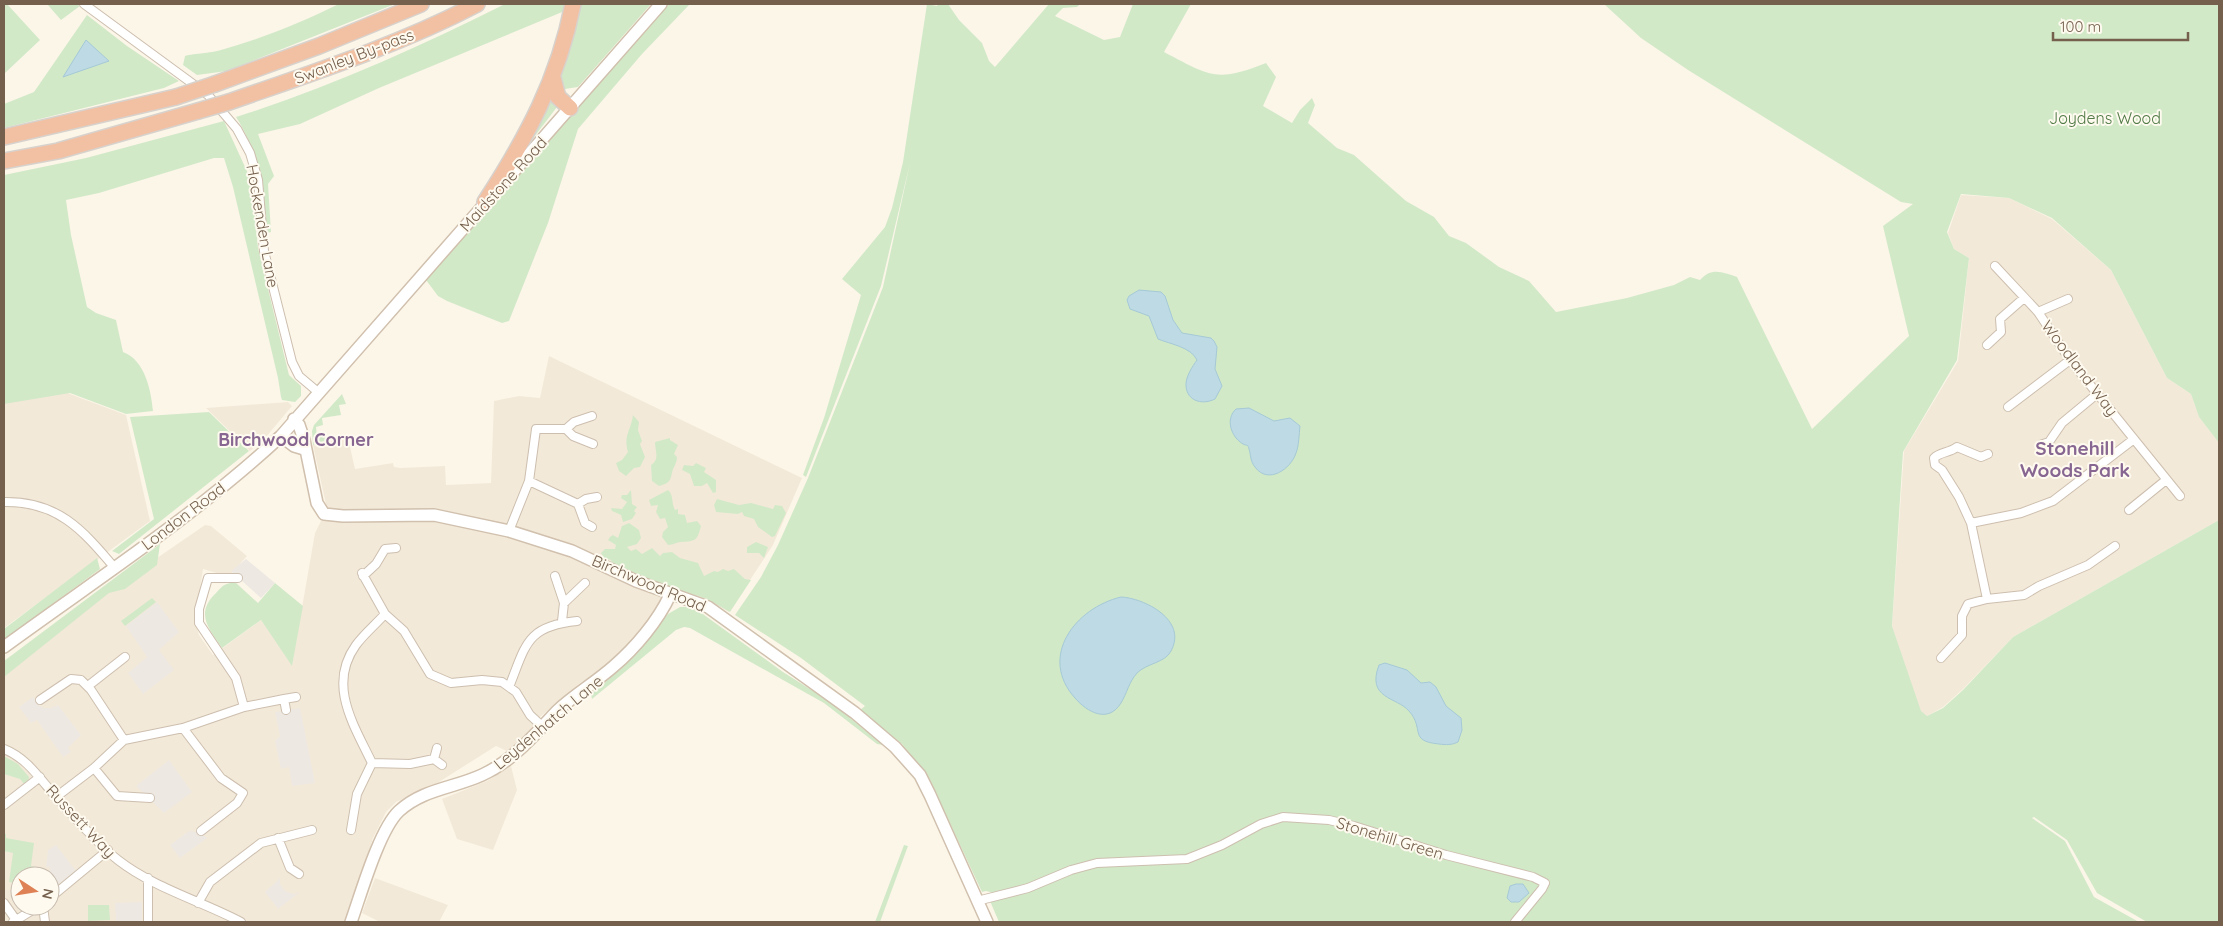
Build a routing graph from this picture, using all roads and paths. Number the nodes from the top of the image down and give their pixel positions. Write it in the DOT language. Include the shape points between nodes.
graph roads {
  1 [pos="84,4"];
  2 [pos="421,4"];
  3 [pos="476,4"];
  4 [pos="573,4"];
  5 [pos="661,4"];
  6 [pos="553,78"];
  7 [pos="570,108"];
  8 [pos="4,137"];
  9 [pos="4,161"];
  10 [pos="486,202"];
  11 [pos="1995,266"];
  12 [pos="2024,298"];
  13 [pos="2068,299"];
  14 [pos="2038,312"];
  15 [pos="1987,345"];
  16 [pos="2070,360"];
  17 [pos="344,363"];
  18 [pos="318,392"];
  19 [pos="2098,394"];
  20 [pos="2008,407"];
  21 [pos="592,416"];
  22 [pos="294,419"];
  23 [pos="566,429"];
  24 [pos="281,436"];
  25 [pos="2134,439"];
  26 [pos="593,444"];
  27 [pos="2040,446"];
  28 [pos="304,449"];
  29 [pos="1988,454"];
  30 [pos="2166,480"];
  31 [pos="529,481"];
  32 [pos="2180,496"];
  33 [pos="597,497"];
  34 [pos="4,502"];
  35 [pos="578,504"];
  36 [pos="2129,510"];
  37 [pos="1971,524"];
  38 [pos="592,527"];
  39 [pos="509,531"];
  40 [pos="2115,546"];
  41 [pos="396,548"];
  42 [pos="114,567"];
  43 [pos="555,576"];
  44 [pos="238,578"];
  45 [pos="585,583"];
  46 [pos="670,595"];
  47 [pos="1987,599"];
  48 [pos="564,603"];
  49 [pos="385,614"];
  50 [pos="562,621"];
  51 [pos="577,621"];
  52 [pos="4,647"];
  53 [pos="125,657"];
  54 [pos="1941,658"];
  55 [pos="88,686"];
  56 [pos="509,687"];
  57 [pos="296,696"];
  58 [pos="284,699"];
  59 [pos="40,700"];
  60 [pos="244,708"];
  61 [pos="286,710"];
  62 [pos="543,727"];
  63 [pos="183,728"];
  64 [pos="124,740"];
  65 [pos="437,748"];
  66 [pos="4,749"];
  67 [pos="434,759"];
  68 [pos="372,763"];
  69 [pos="442,765"];
  70 [pos="94,768"];
  71 [pos="40,777"];
  72 [pos="56,797"];
  73 [pos="150,798"];
  74 [pos="4,805"];
  75 [pos="312,830"];
  76 [pos="351,830"];
  77 [pos="201,831"];
  78 [pos="278,838"];
  79 [pos="108,850"];
  80 [pos="298,874"];
  81 [pos="148,878"];
  82 [pos="60,890"];
  83 [pos="977,901"];
  84 [pos="4,902"];
  85 [pos="198,903"];
  86 [pos="15,921"];
  87 [pos="148,922"];
  88 [pos="241,922"];
  89 [pos="351,922"];
  90 [pos="987,922"];
  91 [pos="1516,922"];
  1 -- 18 [label="street, Hockenden Lane" via="208,95 237,129 250,153 258,180 264,251 292,362 298,376"];
  2 -- 8 [label="highway, Swanley By-pass, bridge" via="319,46 176,97"];
  3 -- 9 [label="highway, Swanley By-pass, bridge" via="328,67 229,102 58,151"];
  4 -- 6 [label="highway"];
  5 -- 7 [label="street, Maidstone Road"];
  6 -- 7 [label="highway" via="558,97"];
  6 -- 10 [label="highway" via="521,148"];
  7 -- 10 [label="street, Maidstone Road"];
  10 -- 17 [label="street, Maidstone Road"];
  11 -- 12 [label="street, Woodland Way"];
  12 -- 14 [label="street, Woodland Way"];
  12 -- 15 [label="street" via="2000,319 2001,332"];
  13 -- 14 [label="street"];
  14 -- 16 [label="street, Woodland Way"];
  16 -- 19 [label="street, Woodland Way"];
  16 -- 20 [label="street"];
  17 -- 18 [label="street, London Road"];
  18 -- 22 [label="street, London Road"];
  19 -- 25 [label="street, Woodland Way"];
  19 -- 27 [label="street" via="2062,423 2049,442"];
  21 -- 23 [label="street" via="574,422"];
  22 -- 24 [label="street, London Road"];
  22 -- 28 [label="street, Birchwood Road" via="299,425"];
  23 -- 26 [label="street" via="572,436"];
  23 -- 31 [label="street" via="536,429"];
  24 -- 28 [label="street"];
  24 -- 42 [label="street, London Road" via="218,490"];
  25 -- 30 [label="street, Woodland Way"];
  25 -- 37 [label="street" via="2053,502"];
  28 -- 39 [label="street, Birchwood Road" via="317,503 324,514 434,514"];
  29 -- 37 [label="street" via="1982,457 1957,447 1934,458 1935,465 1942,470"];
  30 -- 32 [label="street, Woodland Way"];
  30 -- 36 [label="street"];
  31 -- 35 [label="street"];
  31 -- 39 [label="street"];
  33 -- 35 [label="street"];
  34 -- 42 [label="street" via="39,506 70,521"];
  35 -- 38 [label="street" via="585,523"];
  37 -- 47 [label="street"];
  39 -- 46 [label="street, Birchwood Road" via="572,551"];
  40 -- 47 [label="street" via="2088,566 2024,595"];
  41 -- 49 [label="street" via="386,549 376,564 363,574"];
  42 -- 52 [label="street, London Road"];
  43 -- 48 [label="street"];
  44 -- 60 [label="street" via="208,578 198,618 202,630 236,678"];
  45 -- 48 [label="street"];
  46 -- 62 [label="street, Leydenhatch Lane" via="633,647 558,710"];
  46 -- 83 [label="street, Birchwood Road" via="701,604 720,615 855,713 896,747 920,775 930,794"];
  47 -- 54 [label="street" via="1968,604 1962,616 1962,635"];
  48 -- 50 [label="street"];
  49 -- 56 [label="street" via="404,631 430,674 451,683 494,680"];
  49 -- 68 [label="street" via="356,645 346,664 342,683 348,714"];
  50 -- 51 [label="street"];
  50 -- 56 [label="street" via="530,638"];
  53 -- 55 [label="street"];
  55 -- 59 [label="street" via="81,680 71,679"];
  55 -- 64 [label="street"];
  56 -- 62 [label="street"];
  57 -- 58 [label="street"];
  58 -- 60 [label="street"];
  58 -- 61 [label="street"];
  60 -- 63 [label="street"];
  62 -- 89 [label="street, Leydenhatch Lane" via="508,760 482,775 416,798 400,810 382,839"];
  63 -- 64 [label="street"];
  63 -- 77 [label="street" via="221,778 243,792 237,804"];
  64 -- 70 [label="street"];
  65 -- 67 [label="street"];
  66 -- 71 [label="street, Russett Way" via="16,754"];
  67 -- 68 [label="street" via="410,764"];
  67 -- 69 [label="street"];
  68 -- 76 [label="street" via="357,794"];
  70 -- 72 [label="street"];
  70 -- 73 [label="street" via="117,796"];
  71 -- 72 [label="street, Russett Way"];
  71 -- 74 [label="street, Russett Way"];
  72 -- 79 [label="street, Russett Way"];
  75 -- 78 [label="street"];
  78 -- 80 [label="street" via="290,868"];
  78 -- 85 [label="street" via="262,843 210,882"];
  79 -- 81 [label="street, Russett Way"];
  79 -- 82 [label="street"];
  81 -- 85 [label="street, Russett Way"];
  81 -- 87 [label="street"];
  83 -- 90 [label="street, Birchwood Road"];
  83 -- 91 [label="street, Stonehill Green" via="1028,888 1070,870 1097,863 1188,859 1283,817 1329,820 1354,826 1545,883"];
  84 -- 86 [label="street"];
  85 -- 88 [label="street, Russett Way"];
}
